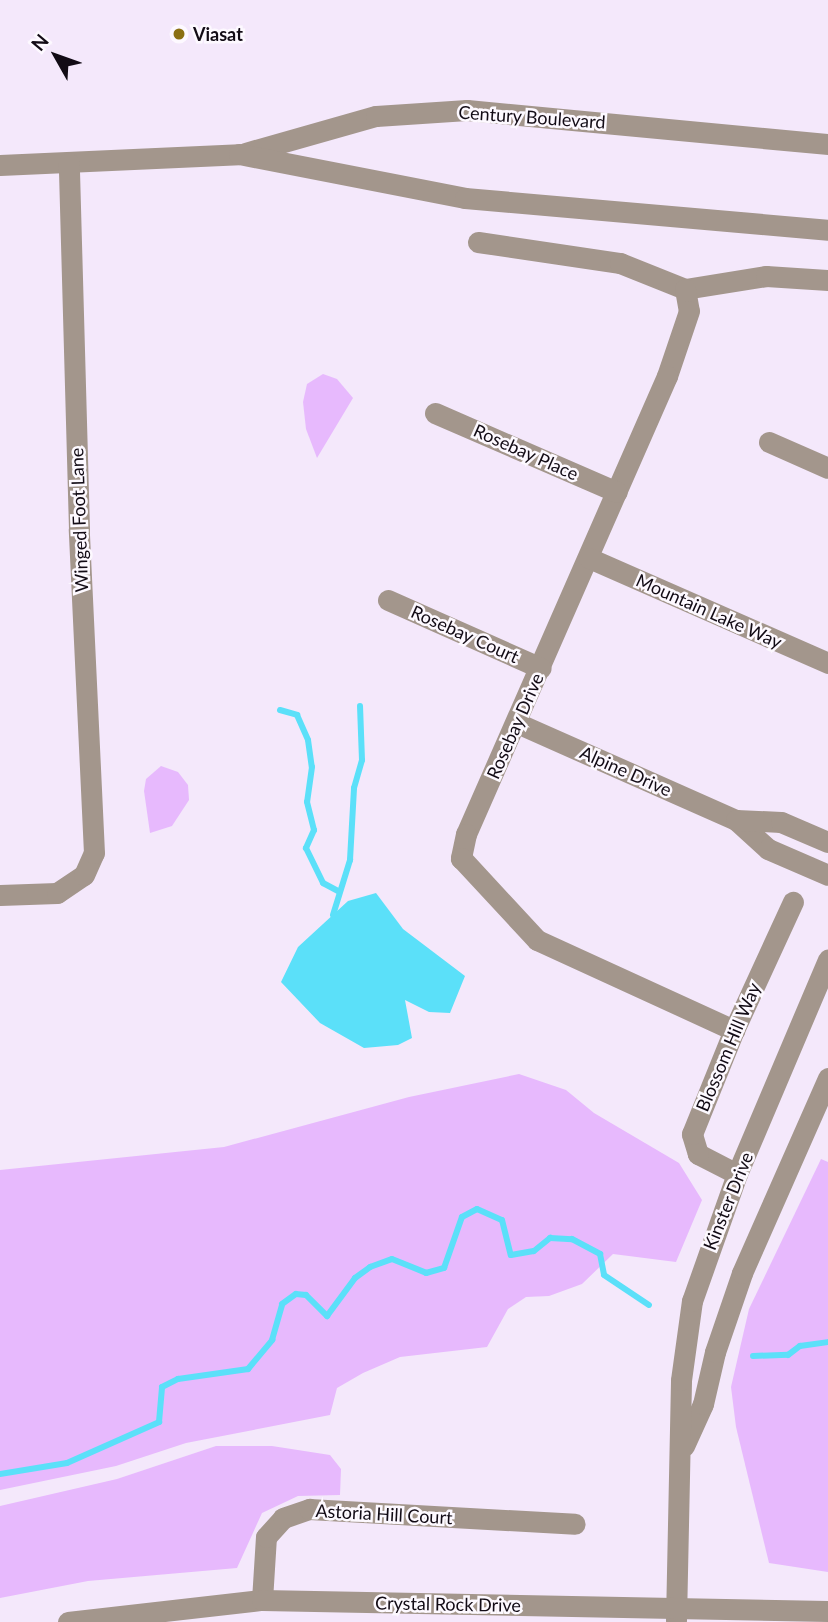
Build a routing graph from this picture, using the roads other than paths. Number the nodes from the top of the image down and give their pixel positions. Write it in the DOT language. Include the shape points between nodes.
graph roads {
  1 [pos="828,144"];
  2 [pos="239,154"];
  3 [pos="69,163"];
  4 [pos="0,165"];
  5 [pos="828,230"];
  6 [pos="478,242"];
  7 [pos="828,280"];
  8 [pos="685,289"];
  9 [pos="435,412"];
  10 [pos="769,442"];
  11 [pos="828,468"];
  12 [pos="617,492"];
  13 [pos="589,558"];
  14 [pos="388,600"];
  15 [pos="828,663"];
  16 [pos="541,668"];
  17 [pos="516,723"];
  18 [pos="736,820"];
  19 [pos="828,842"];
  20 [pos="828,875"];
  21 [pos="0,895"];
  22 [pos="793,902"];
  23 [pos="828,960"];
  24 [pos="734,1030"];
  25 [pos="828,1078"];
  26 [pos="737,1174"];
  27 [pos="681,1454"];
  28 [pos="575,1524"];
  29 [pos="262,1600"];
  30 [pos="828,1611"];
  31 [pos="676,1615"];
  32 [pos="68,1622"];
  1 -- 2 [label="street, Century Boulevard" via="467,110 376,116"];
  2 -- 3 [label="street, Century Boulevard"];
  2 -- 5 [label="street, Century Boulevard" via="466,198"];
  3 -- 4 [label="street, Century Boulevard"];
  3 -- 21 [label="street, Winged Foot Lane" via="94,853 84,875 57,893"];
  6 -- 8 [label="street" via="620,263"];
  7 -- 8 [label="street" via="766,276"];
  8 -- 12 [label="street, Rosebay Drive" via="689,312 680,344"];
  9 -- 12 [label="street, Rosebay Place"];
  10 -- 11 [label="street"];
  12 -- 13 [label="street, Rosebay Drive"];
  13 -- 15 [label="street, Mountain Lake Way"];
  13 -- 16 [label="street, Rosebay Drive"];
  14 -- 16 [label="street, Rosebay Court"];
  16 -- 17 [label="street, Rosebay Drive"];
  17 -- 18 [label="street, Alpine Drive"];
  17 -- 24 [label="street, Rosebay Drive" via="461,858 537,940"];
  18 -- 19 [label="street, Alpine Drive" via="781,822"];
  18 -- 20 [label="street, Alpine Drive" via="768,849"];
  22 -- 24 [label="street, Blossom Hill Way"];
  23 -- 26 [label="street, Kinster Drive"];
  24 -- 26 [label="street, Blossom Hill Way" via="692,1134 698,1154"];
  25 -- 27 [label="street, Kinster Drive" via="742,1273 703,1404"];
  26 -- 27 [label="street, Kinster Drive" via="703,1263 684,1339"];
  27 -- 31 [label="street, Kinster Drive"];
  28 -- 29 [label="street, Astoria Hill Court" via="309,1509 283,1518 265,1537"];
  29 -- 31 [label="street, Crystal Rock Drive"];
  29 -- 32 [label="street, Crystal Rock Drive"];
  30 -- 31 [label="street, Crystal Rock Drive"];
}
